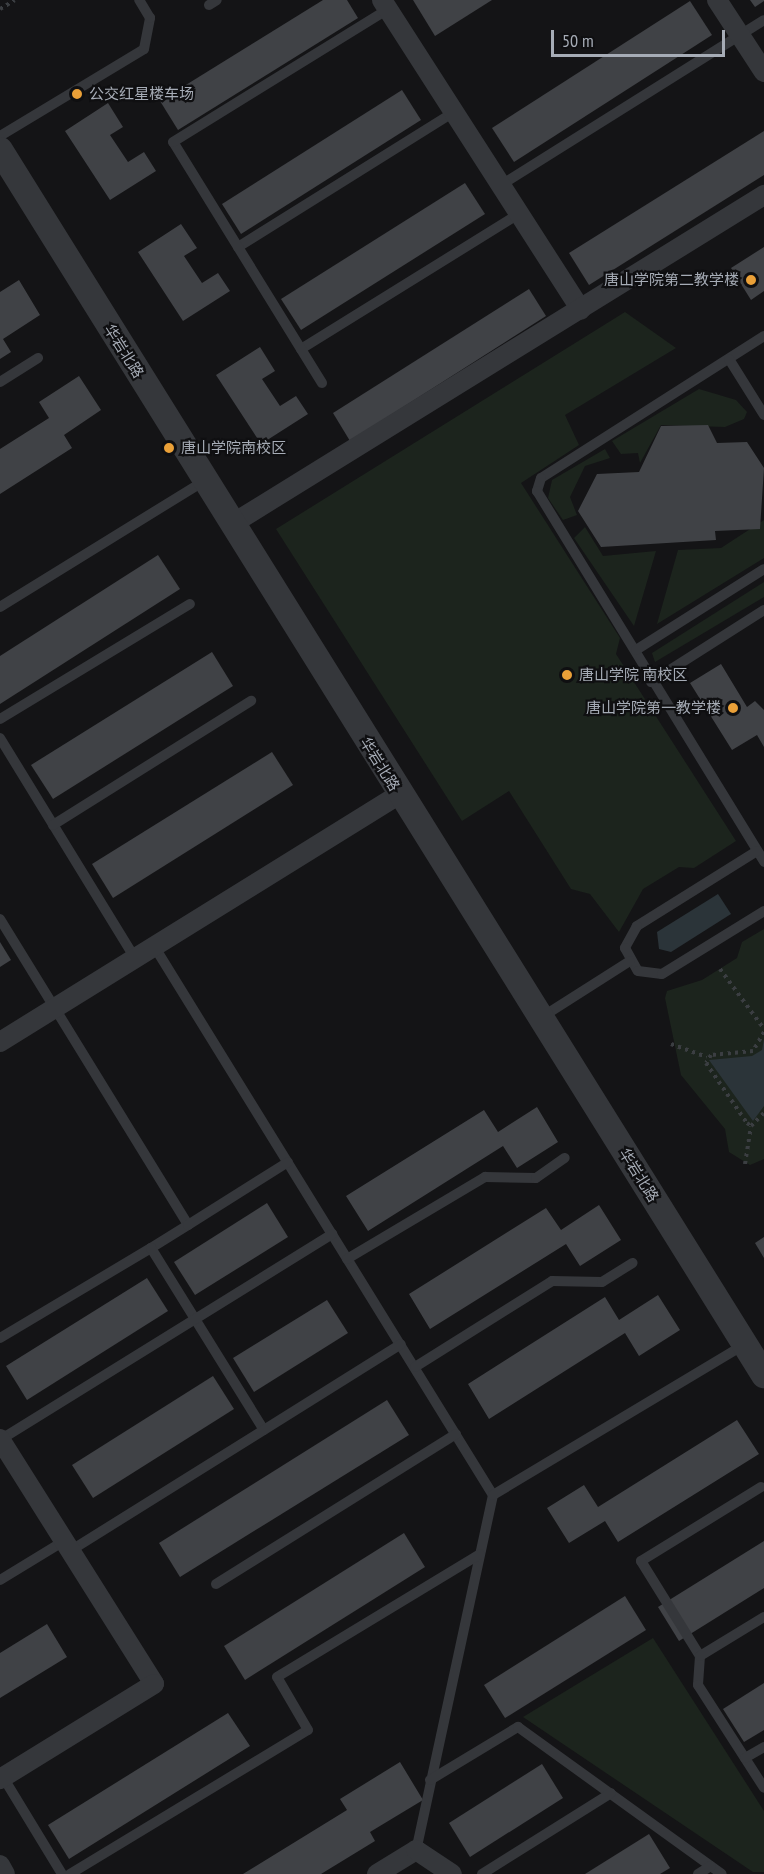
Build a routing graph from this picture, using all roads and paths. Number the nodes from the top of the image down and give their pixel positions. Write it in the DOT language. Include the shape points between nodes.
graph roads {
  1 [pos="15,0"];
  2 [pos="139,0"];
  3 [pos="717,0"];
  4 [pos="385,4"];
  5 [pos="0,9"];
  6 [pos="764,20"];
  7 [pos="740,35"];
  8 [pos="764,72"];
  9 [pos="454,112"];
  10 [pos="0,136"];
  11 [pos="0,150"];
  12 [pos="501,185"];
  13 [pos="764,195"];
  14 [pos="519,214"];
  15 [pos="238,247"];
  16 [pos="581,310"];
  17 [pos="764,336"];
  18 [pos="301,349"];
  19 [pos="38,358"];
  20 [pos="729,359"];
  21 [pos="0,382"];
  22 [pos="322,383"];
  23 [pos="764,414"];
  24 [pos="204,481"];
  25 [pos="232,524"];
  26 [pos="764,569"];
  27 [pos="190,604"];
  28 [pos="0,607"];
  29 [pos="764,610"];
  30 [pos="636,650"];
  31 [pos="651,682"];
  32 [pos="251,701"];
  33 [pos="0,719"];
  34 [pos="0,738"];
  35 [pos="399,795"];
  36 [pos="53,825"];
  37 [pos="757,851"];
  38 [pos="764,862"];
  39 [pos="764,911"];
  40 [pos="0,919"];
  41 [pos="154,946"];
  42 [pos="135,958"];
  43 [pos="630,961"];
  44 [pos="720,969"];
  45 [pos="53,1008"];
  46 [pos="541,1018"];
  47 [pos="764,1030"];
  48 [pos="0,1042"];
  49 [pos="671,1044"];
  50 [pos="707,1057"];
  51 [pos="764,1113"];
  52 [pos="751,1126"];
  53 [pos="565,1158"];
  54 [pos="288,1162"];
  55 [pos="745,1164"];
  56 [pos="188,1225"];
  57 [pos="332,1234"];
  58 [pos="151,1248"];
  59 [pos="347,1259"];
  60 [pos="632,1263"];
  61 [pos="196,1319"];
  62 [pos="0,1338"];
  63 [pos="401,1344"];
  64 [pos="745,1344"];
  65 [pos="414,1367"];
  66 [pos="764,1375"];
  67 [pos="264,1430"];
  68 [pos="456,1434"];
  69 [pos="0,1440"];
  70 [pos="761,1487"];
  71 [pos="493,1495"];
  72 [pos="67,1546"];
  73 [pos="480,1554"];
  74 [pos="0,1580"];
  75 [pos="216,1584"];
  76 [pos="764,1617"];
  77 [pos="700,1656"];
  78 [pos="764,1747"];
  79 [pos="745,1758"];
  80 [pos="2,1778"];
  81 [pos="430,1780"];
  82 [pos="764,1788"];
  83 [pos="611,1793"];
  84 [pos="416,1850"];
  85 [pos="0,1865"];
  86 [pos="711,1866"];
  87 [pos="5,1874"];
  88 [pos="62,1874"];
  89 [pos="70,1874"];
  90 [pos="376,1874"];
  91 [pos="452,1874"];
  92 [pos="482,1874"];
  93 [pos="698,1874"];
  94 [pos="722,1874"];
  1 -- 5 [label="path"];
  2 -- 10 [label="lane" via="150,18 144,49"];
  3 -- 7 [label="street"];
  4 -- 9 [label="street"];
  4 -- 15 [label="lane" via="173,142"];
  6 -- 7 [label="lane"];
  7 -- 8 [label="street"];
  7 -- 12 [label="lane"];
  9 -- 12 [label="street"];
  9 -- 15 [label="lane"];
  11 -- 24 [label="street, 华岩北路"];
  12 -- 14 [label="street"];
  13 -- 16 [label="street"];
  14 -- 16 [label="street"];
  14 -- 18 [label="lane"];
  15 -- 18 [label="lane"];
  16 -- 25 [label="street"];
  17 -- 20 [label="lane"];
  18 -- 22 [label="lane"];
  19 -- 21 [label="lane"];
  20 -- 23 [label="lane"];
  20 -- 30 [label="lane" via="541,478 537,491"];
  24 -- 25 [label="street, 华岩北路"];
  24 -- 28 [label="lane"];
  25 -- 35 [label="street, 华岩北路"];
  26 -- 30 [label="lane"];
  27 -- 33 [label="lane"];
  29 -- 31 [label="lane"];
  30 -- 31 [label="lane"];
  31 -- 37 [label="lane"];
  32 -- 36 [label="lane"];
  34 -- 36 [label="lane"];
  35 -- 41 [label="street"];
  35 -- 46 [label="street, 华岩北路"];
  36 -- 42 [label="lane"];
  37 -- 38 [label="lane"];
  37 -- 43 [label="lane" via="637,926 627,939"];
  39 -- 43 [label="lane" via="662,974 645,975"];
  40 -- 45 [label="lane"];
  41 -- 42 [label="street"];
  41 -- 54 [label="lane"];
  42 -- 45 [label="street"];
  43 -- 46 [label="lane"];
  44 -- 47 [label="path"];
  45 -- 48 [label="street"];
  45 -- 56 [label="lane"];
  46 -- 64 [label="street, 华岩北路"];
  47 -- 50 [label="path" via="758,1047 748,1053"];
  49 -- 50 [label="path"];
  50 -- 52 [label="path" via="708,1070"];
  51 -- 52 [label="path"];
  52 -- 55 [label="path"];
  53 -- 59 [label="lane" via="536,1178 485,1177"];
  54 -- 56 [label="lane"];
  54 -- 57 [label="lane"];
  56 -- 58 [label="lane"];
  57 -- 59 [label="lane"];
  57 -- 61 [label="lane"];
  58 -- 61 [label="lane"];
  58 -- 62 [label="lane"];
  59 -- 63 [label="lane"];
  60 -- 65 [label="lane" via="602,1282 552,1281"];
  61 -- 67 [label="lane"];
  61 -- 69 [label="lane"];
  63 -- 65 [label="lane"];
  63 -- 67 [label="lane"];
  64 -- 66 [label="street, 华岩北路"];
  64 -- 71 [label="lane"];
  65 -- 68 [label="lane"];
  67 -- 72 [label="lane"];
  68 -- 71 [label="lane"];
  68 -- 75 [label="lane"];
  69 -- 72 [label="street"];
  70 -- 77 [label="lane" via="641,1561"];
  71 -- 73 [label="lane"];
  72 -- 74 [label="lane"];
  72 -- 80 [label="street" via="154,1684"];
  73 -- 81 [label="lane"];
  73 -- 89 [label="lane" via="277,1677 309,1730"];
  76 -- 77 [label="lane"];
  77 -- 79 [label="lane" via="698,1685"];
  78 -- 79 [label="lane"];
  79 -- 82 [label="lane"];
  80 -- 88 [label="lane"];
  81 -- 83 [label="lane" via="518,1726"];
  81 -- 84 [label="lane"];
  83 -- 86 [label="lane"];
  83 -- 92 [label="lane"];
  84 -- 90 [label="street"];
  84 -- 91 [label="street"];
  85 -- 87 [label="street"];
  86 -- 93 [label="lane"];
  86 -- 94 [label="lane"];
}
